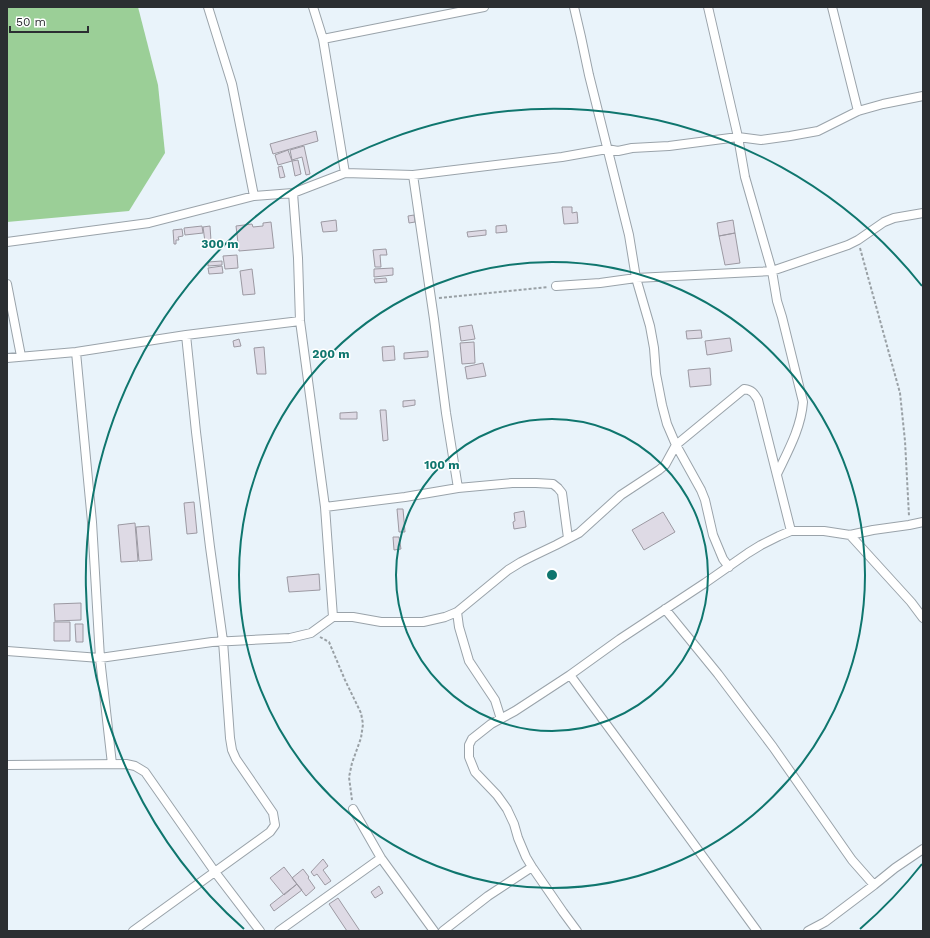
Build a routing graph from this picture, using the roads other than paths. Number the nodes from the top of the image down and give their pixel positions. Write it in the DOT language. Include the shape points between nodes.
graph roads {
  1 [pos="208,7"];
  2 [pos="313,7"];
  3 [pos="484,7"];
  4 [pos="574,7"];
  5 [pos="708,7"];
  6 [pos="832,7"];
  7 [pos="323,39"];
  8 [pos="923,96"];
  9 [pos="858,111"];
  10 [pos="738,137"];
  11 [pos="607,149"];
  12 [pos="345,173"];
  13 [pos="413,175"];
  14 [pos="293,193"];
  15 [pos="254,196"];
  16 [pos="923,213"];
  17 [pos="7,242"];
  18 [pos="772,271"];
  19 [pos="636,278"];
  20 [pos="7,284"];
  21 [pos="556,286"];
  22 [pos="300,321"];
  23 [pos="186,335"];
  24 [pos="76,352"];
  25 [pos="21,356"];
  26 [pos="7,358"];
  27 [pos="676,445"];
  28 [pos="777,474"];
  29 [pos="458,488"];
  30 [pos="325,507"];
  31 [pos="923,522"];
  32 [pos="791,530"];
  33 [pos="850,535"];
  34 [pos="568,538"];
  35 [pos="729,567"];
  36 [pos="665,609"];
  37 [pos="457,612"];
  38 [pos="333,617"];
  39 [pos="923,618"];
  40 [pos="223,641"];
  41 [pos="7,651"];
  42 [pos="100,658"];
  43 [pos="570,675"];
  44 [pos="501,719"];
  45 [pos="112,764"];
  46 [pos="7,765"];
  47 [pos="353,809"];
  48 [pos="923,850"];
  49 [pos="381,858"];
  50 [pos="532,867"];
  51 [pos="215,872"];
  52 [pos="874,885"];
  53 [pos="133,931"];
  54 [pos="260,931"];
  55 [pos="279,931"];
  56 [pos="434,931"];
  57 [pos="443,931"];
  58 [pos="577,931"];
  59 [pos="757,931"];
  60 [pos="808,931"];
  1 -- 15 [label="street" via="232,84"];
  2 -- 7 [label="street"];
  3 -- 7 [label="street"];
  4 -- 11 [label="street"];
  5 -- 10 [label="street"];
  6 -- 9 [label="street"];
  7 -- 12 [label="street"];
  8 -- 9 [label="street"];
  9 -- 10 [label="street" via="818,132 761,140"];
  10 -- 11 [label="street" via="618,151"];
  10 -- 18 [label="street" via="745,177"];
  11 -- 13 [label="street"];
  11 -- 19 [label="street" via="629,235"];
  12 -- 13 [label="street"];
  12 -- 14 [label="street"];
  13 -- 29 [label="street"];
  14 -- 15 [label="street"];
  14 -- 22 [label="street"];
  15 -- 17 [label="street" via="149,223"];
  16 -- 18 [label="street" via="894,218 848,245"];
  18 -- 19 [label="street"];
  18 -- 28 [label="street" via="777,301 803,402 792,444"];
  19 -- 21 [label="street"];
  19 -- 27 [label="street" via="650,326 662,405"];
  20 -- 25 [label="street"];
  22 -- 23 [label="street"];
  22 -- 30 [label="street"];
  23 -- 24 [label="street"];
  23 -- 40 [label="street"];
  24 -- 25 [label="street"];
  24 -- 42 [label="street" via="91,514"];
  25 -- 26 [label="street"];
  27 -- 28 [label="street" via="744,389 750,390 758,400"];
  27 -- 34 [label="street" via="665,465 621,495 579,533"];
  27 -- 35 [label="street" via="701,490 713,535"];
  28 -- 32 [label="street"];
  29 -- 30 [label="street"];
  29 -- 34 [label="street" via="512,483 553,484 562,493"];
  30 -- 38 [label="street"];
  31 -- 33 [label="street"];
  32 -- 33 [label="street"];
  32 -- 35 [label="street"];
  33 -- 39 [label="street"];
  34 -- 37 [label="street" via="515,566"];
  35 -- 36 [label="street"];
  36 -- 43 [label="street"];
  36 -- 52 [label="street" via="718,674 852,860"];
  37 -- 38 [label="street" via="423,622 381,622 353,617"];
  37 -- 44 [label="street" via="469,661 495,700"];
  38 -- 40 [label="street" via="311,633 290,638"];
  40 -- 42 [label="street"];
  40 -- 51 [label="street" via="232,750 273,813 275,825 270,832"];
  41 -- 42 [label="street"];
  42 -- 45 [label="street"];
  43 -- 44 [label="street"];
  43 -- 59 [label="street"];
  44 -- 50 [label="street" via="472,739 469,757 475,772 507,809"];
  45 -- 46 [label="street"];
  45 -- 51 [label="street" via="135,766 145,772"];
  47 -- 49 [label="street"];
  48 -- 52 [label="street"];
  49 -- 55 [label="street"];
  49 -- 56 [label="street"];
  50 -- 57 [label="street" via="488,896"];
  50 -- 58 [label="street"];
  51 -- 53 [label="street"];
  51 -- 54 [label="street"];
  52 -- 60 [label="street" via="825,922"];
}
